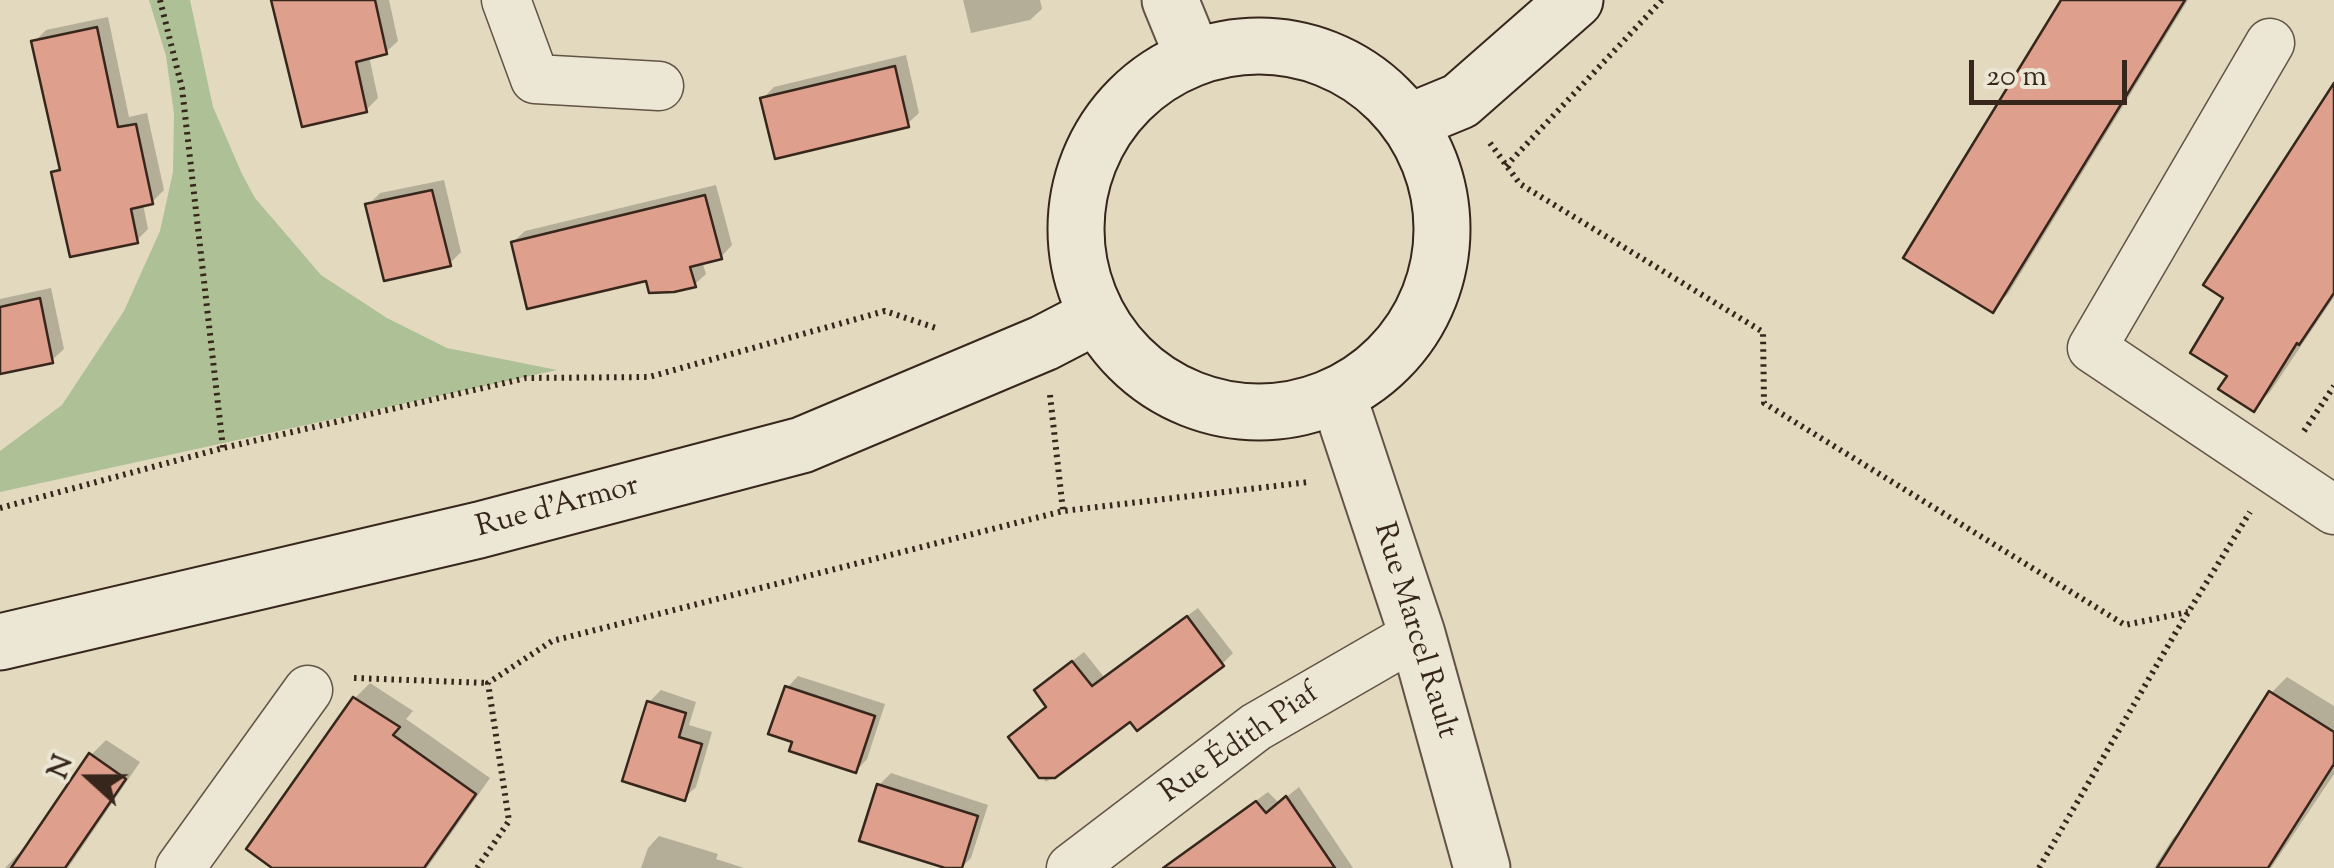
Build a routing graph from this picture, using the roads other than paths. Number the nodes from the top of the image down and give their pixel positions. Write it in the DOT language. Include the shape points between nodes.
graph roads {
  1 [pos="506,0"];
  2 [pos="1170,0"];
  3 [pos="1575,0"];
  4 [pos="2270,43"];
  5 [pos="1194,56"];
  6 [pos="659,86"];
  7 [pos="1409,122"];
  8 [pos="1096,316"];
  9 [pos="1338,396"];
  10 [pos="2334,510"];
  11 [pos="1417,634"];
  12 [pos="0,642"];
  13 [pos="308,690"];
  14 [pos="180,868"];
  15 [pos="1072,868"];
  16 [pos="1482,868"];
  1 -- 6 [label="street" via="535,79"];
  2 -- 5 [label="main road"];
  3 -- 7 [label="main road" via="1460,101"];
  4 -- 10 [label="street" via="2092,348"];
  5 -- 7 [label="main road" via="1252,44 1312,52 1367,79"];
  5 -- 8 [label="main road" via="1139,88 1099,136 1078,194 1076,257"];
  7 -- 9 [label="main road" via="1434,170 1442,222 1437,276 1416,325 1382,366"];
  8 -- 9 [label="main road" via="1130,360 1175,394 1228,411 1265,412"];
  8 -- 12 [label="main road, Rue d'Armor" via="802,445 479,530"];
  9 -- 11 [label="main road, Rue Marcel Rault"];
  11 -- 15 [label="street, Rue Édith Piaf" via="1256,727"];
  11 -- 16 [label="main road, Rue Marcel Rault"];
  13 -- 14 [label="street"];
}
